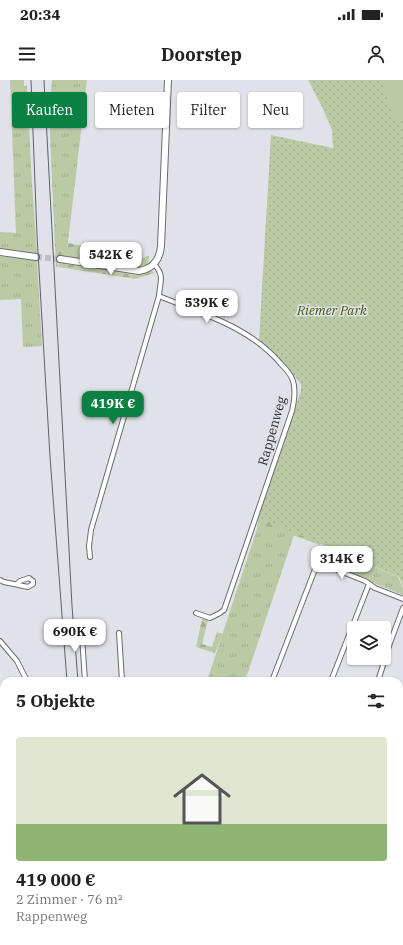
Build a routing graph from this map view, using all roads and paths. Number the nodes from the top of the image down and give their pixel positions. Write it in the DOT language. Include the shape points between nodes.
graph roads {
  1 [pos="168,80"];
  2 [pos="0,252"];
  3 [pos="36,257"];
  4 [pos="60,259"];
  5 [pos="154,264"];
  6 [pos="160,296"];
  7 [pos="90,557"];
  8 [pos="0,580"];
  9 [pos="17,584"];
  10 [pos="368,584"];
  11 [pos="403,599"];
  12 [pos="403,608"];
  13 [pos="196,613"];
  14 [pos="84,628"];
  15 [pos="119,633"];
  16 [pos="0,641"];
  17 [pos="25,677"];
  18 [pos="85,677"];
  19 [pos="122,677"];
  20 [pos="274,677"];
  21 [pos="333,677"];
  22 [pos="379,677"];
  1 -- 5 [label="street" via="160,252"];
  2 -- 3 [label="street"];
  4 -- 5 [label="street" via="135,271 148,269"];
  5 -- 6 [label="street" via="162,275"];
  6 -- 7 [label="street" via="91,530"];
  6 -- 13 [label="street, Rappenweg" via="238,328 274,355 294,382 292,411 224,610 210,618"];
  8 -- 9 [label="street"];
  10 -- 11 [label="street"];
  10 -- 20 [label="street" via="320,563 317,564"];
  10 -- 21 [label="street"];
  12 -- 22 [label="street"];
  14 -- 18 [label="street" via="82,636"];
  15 -- 19 [label="street"];
  16 -- 17 [label="street" via="17,661"];
}
